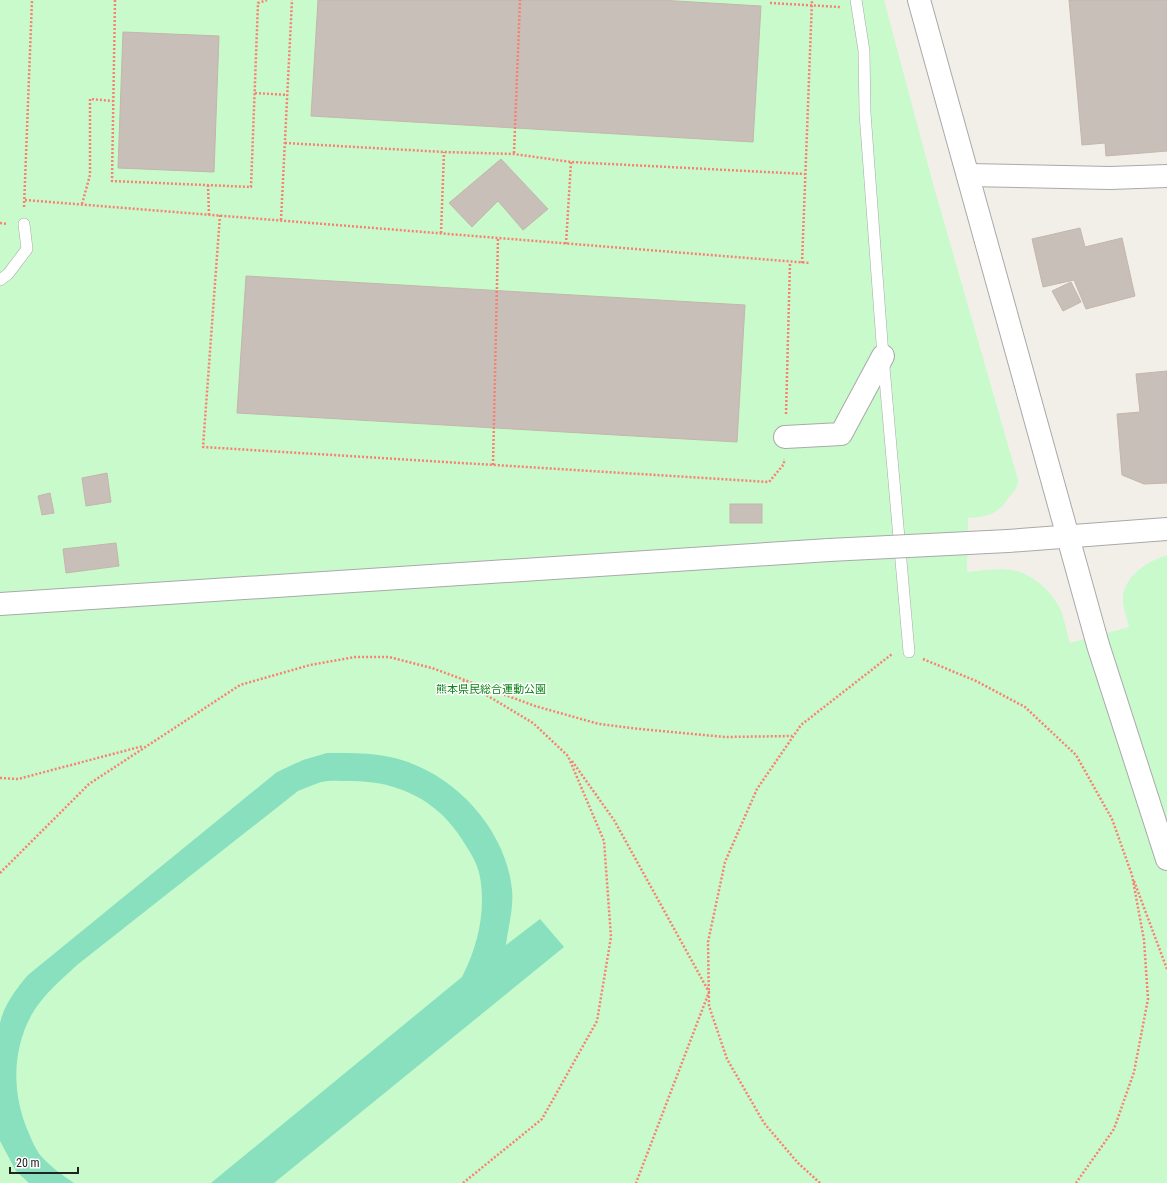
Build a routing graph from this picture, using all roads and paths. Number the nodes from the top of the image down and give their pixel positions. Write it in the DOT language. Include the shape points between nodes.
graph roads {
  1 [pos="32,0"];
  2 [pos="115,0"];
  3 [pos="267,0"];
  4 [pos="292,0"];
  5 [pos="520,0"];
  6 [pos="812,0"];
  7 [pos="919,0"];
  8 [pos="770,3"];
  9 [pos="857,4"];
  10 [pos="812,5"];
  11 [pos="255,94"];
  12 [pos="287,95"];
  13 [pos="113,101"];
  14 [pos="285,143"];
  15 [pos="444,152"];
  16 [pos="514,154"];
  17 [pos="571,162"];
  18 [pos="805,174"];
  19 [pos="968,175"];
  20 [pos="1167,176"];
  21 [pos="208,185"];
  22 [pos="25,200"];
  23 [pos="82,204"];
  24 [pos="209,215"];
  25 [pos="220,215"];
  26 [pos="281,220"];
  27 [pos="0,223"];
  28 [pos="24,224"];
  29 [pos="441,233"];
  30 [pos="498,238"];
  31 [pos="566,244"];
  32 [pos="790,262"];
  33 [pos="802,263"];
  34 [pos="810,264"];
  35 [pos="0,280"];
  36 [pos="883,356"];
  37 [pos="785,437"];
  38 [pos="493,465"];
  39 [pos="1167,529"];
  40 [pos="1068,537"];
  41 [pos="0,604"];
  42 [pos="909,652"];
  43 [pos="458,677"];
  44 [pos="793,736"];
  45 [pos="147,746"];
  46 [pos="568,756"];
  47 [pos="0,778"];
  48 [pos="1167,859"];
  49 [pos="0,873"];
  50 [pos="1132,875"];
  51 [pos="1167,969"];
  52 [pos="709,992"];
  53 [pos="463,1183"];
  54 [pos="636,1183"];
  55 [pos="820,1183"];
  56 [pos="1076,1183"];
  1 -- 22 [label="path"];
  2 -- 13 [label="path"];
  3 -- 11 [label="path" via="258,3"];
  4 -- 12 [label="path"];
  5 -- 16 [label="path"];
  6 -- 10 [label="path"];
  7 -- 19 [label="street"];
  8 -- 10 [label="path"];
  9 -- 10 [label="path"];
  9 -- 36 [label="lane" via="864,51 865,113"];
  10 -- 18 [label="path"];
  11 -- 12 [label="path"];
  11 -- 21 [label="path" via="251,187"];
  12 -- 14 [label="path"];
  13 -- 21 [label="path" via="112,181"];
  13 -- 23 [label="path" via="90,99 90,175"];
  14 -- 15 [label="path"];
  14 -- 26 [label="path"];
  15 -- 16 [label="path"];
  15 -- 29 [label="path"];
  16 -- 17 [label="path"];
  17 -- 18 [label="path"];
  17 -- 31 [label="path"];
  18 -- 33 [label="path"];
  19 -- 20 [label="street" via="1110,178"];
  19 -- 40 [label="street"];
  21 -- 24 [label="path"];
  22 -- 23 [label="path"];
  22 -- 28 [label="path"];
  23 -- 24 [label="path"];
  24 -- 25 [label="path"];
  25 -- 26 [label="path"];
  25 -- 38 [label="path" via="203,447"];
  26 -- 29 [label="path"];
  27 -- 28 [label="path"];
  28 -- 35 [label="lane" via="27,249 8,274"];
  29 -- 30 [label="path"];
  30 -- 31 [label="path"];
  30 -- 38 [label="path"];
  31 -- 32 [label="path"];
  32 -- 33 [label="path"];
  32 -- 37 [label="path"];
  33 -- 34 [label="path"];
  36 -- 37 [label="street" via="841,434"];
  36 -- 42 [label="lane"];
  37 -- 38 [label="path" via="784,464 769,482"];
  39 -- 40 [label="street"];
  40 -- 41 [label="street, bridge"];
  40 -- 48 [label="street" via="1098,645"];
  42 -- 44 [label="path" via="894,653 801,725"];
  42 -- 50 [label="path" via="1025,706 1076,755 1112,819"];
  43 -- 44 [label="path" via="535,706 599,724 726,737"];
  43 -- 45 [label="path" via="389,657 355,657 310,665 240,685"];
  43 -- 46 [label="path" via="533,723"];
  44 -- 52 [label="path" via="757,789 726,862 708,942"];
  45 -- 47 [label="path" via="18,779"];
  45 -- 49 [label="path" via="88,784"];
  46 -- 52 [label="path" via="614,820"];
  46 -- 53 [label="path" via="604,841 610,937 596,1021 542,1119"];
  50 -- 51 [label="path"];
  50 -- 56 [label="path" via="1144,940 1148,999 1134,1072 1114,1129"];
  52 -- 54 [label="path"];
  52 -- 55 [label="path" via="709,1006 730,1065 764,1123 798,1164"];
}
